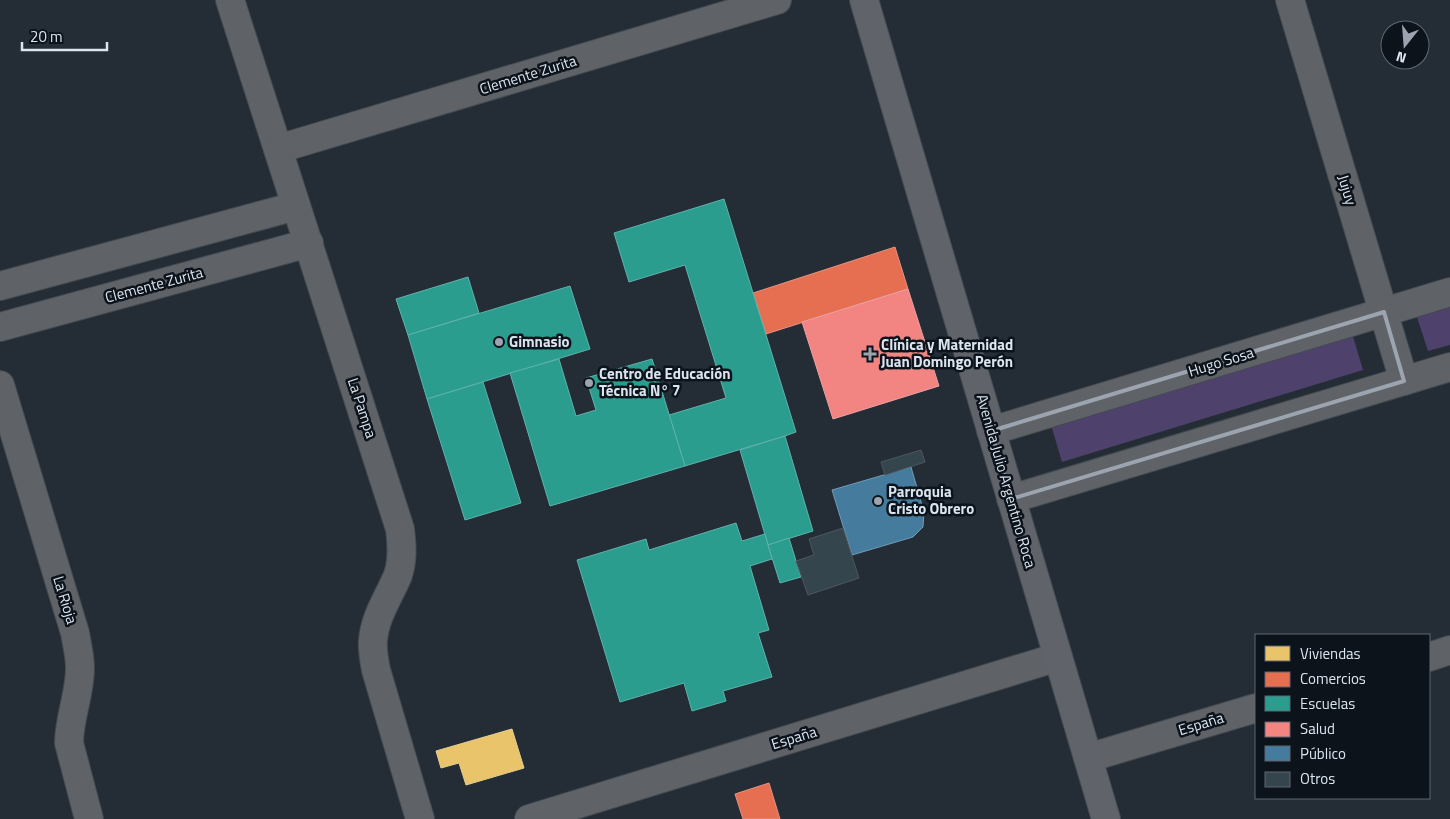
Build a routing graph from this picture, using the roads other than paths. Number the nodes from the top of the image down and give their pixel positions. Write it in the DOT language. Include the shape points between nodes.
graph roads {
  1 [pos="230,0"];
  2 [pos="777,0"];
  3 [pos="864,0"];
  4 [pos="1290,0"];
  5 [pos="278,149"];
  6 [pos="296,206"];
  7 [pos="308,243"];
  8 [pos="0,286"];
  9 [pos="1450,292"];
  10 [pos="1384,312"];
  11 [pos="0,327"];
  12 [pos="1450,367"];
  13 [pos="1404,381"];
  14 [pos="0,385"];
  15 [pos="992,431"];
  16 [pos="1011,499"];
  17 [pos="1450,650"];
  18 [pos="1058,657"];
  19 [pos="1430,657"];
  20 [pos="1255,708"];
  21 [pos="1088,758"];
  22 [pos="88,819"];
  23 [pos="420,819"];
  24 [pos="529,819"];
  25 [pos="1106,819"];
  1 -- 5 [label="street, La Pampa"];
  2 -- 5 [label="street, Clemente Zurita"];
  3 -- 15 [label="street, Avenida Julio Argentino Roca"];
  4 -- 10 [label="street, Jujuy"];
  5 -- 6 [label="street, La Pampa"];
  6 -- 7 [label="street, La Pampa"];
  6 -- 8 [label="street"];
  7 -- 11 [label="street, Clemente Zurita"];
  7 -- 23 [label="street, La Pampa" via="400,529 402,561 376,624 374,654"];
  9 -- 10 [label="street, Hugo Sosa"];
  10 -- 13 [label="street, Jujuy"];
  10 -- 15 [label="street, Hugo Sosa"];
  12 -- 13 [label="street"];
  13 -- 16 [label="street"];
  14 -- 22 [label="street, La Rioja" via="79,651 80,670 69,743"];
  15 -- 16 [label="street, Avenida Julio Argentino Roca"];
  16 -- 18 [label="street, Avenida Julio Argentino Roca"];
  17 -- 19 [label="street"];
  18 -- 21 [label="street, Avenida Julio Argentino Roca"];
  18 -- 24 [label="street, España"];
  20 -- 21 [label="street, España"];
  21 -- 25 [label="street, Avenida Julio Argentino Roca"];
}
